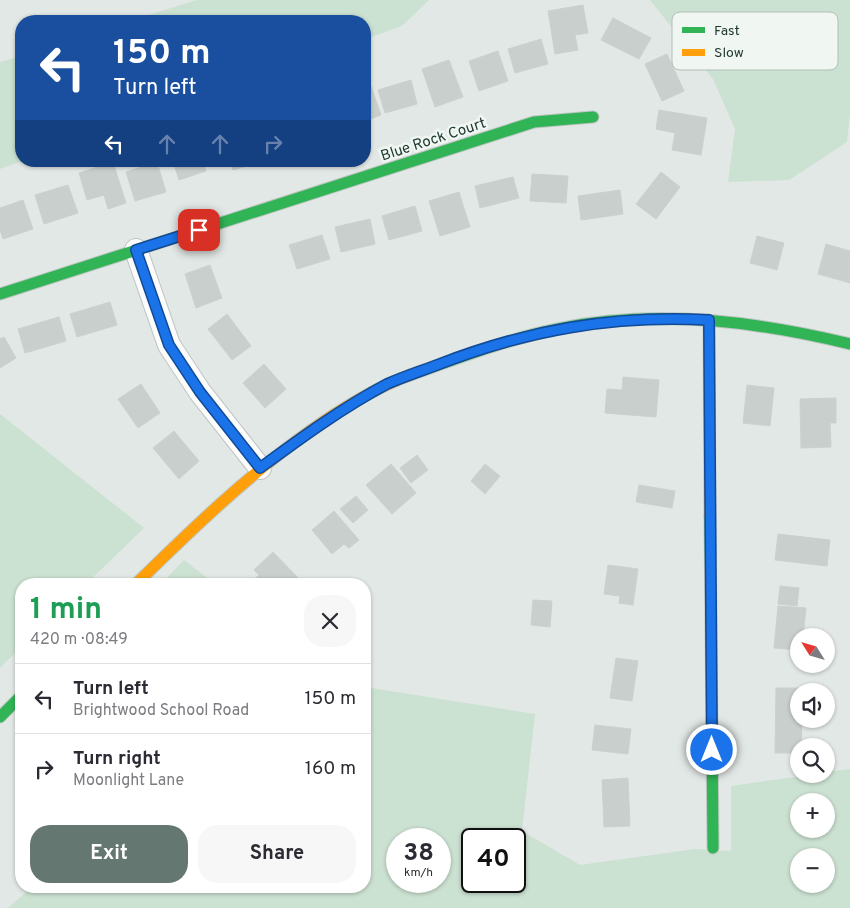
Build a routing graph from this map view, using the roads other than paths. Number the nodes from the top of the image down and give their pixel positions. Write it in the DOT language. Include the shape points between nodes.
graph roads {
  1 [pos="593,117"];
  2 [pos="136,250"];
  3 [pos="0,294"];
  4 [pos="709,320"];
  5 [pos="850,344"];
  6 [pos="260,468"];
  7 [pos="142,578"];
  8 [pos="15,702"];
  9 [pos="0,717"];
  10 [pos="713,848"];
  1 -- 2 [label="street, Blue Rock Court" via="534,122"];
  2 -- 3 [label="street, Blue Rock Court"];
  2 -- 6 [label="street" via="169,345 200,392"];
  4 -- 5 [label="street" via="792,331"];
  4 -- 6 [label="street" via="674,318 599,322 528,335 456,358 388,384 325,420"];
  4 -- 10 [label="street"];
  6 -- 7 [label="street"];
  8 -- 9 [label="street"];
}
